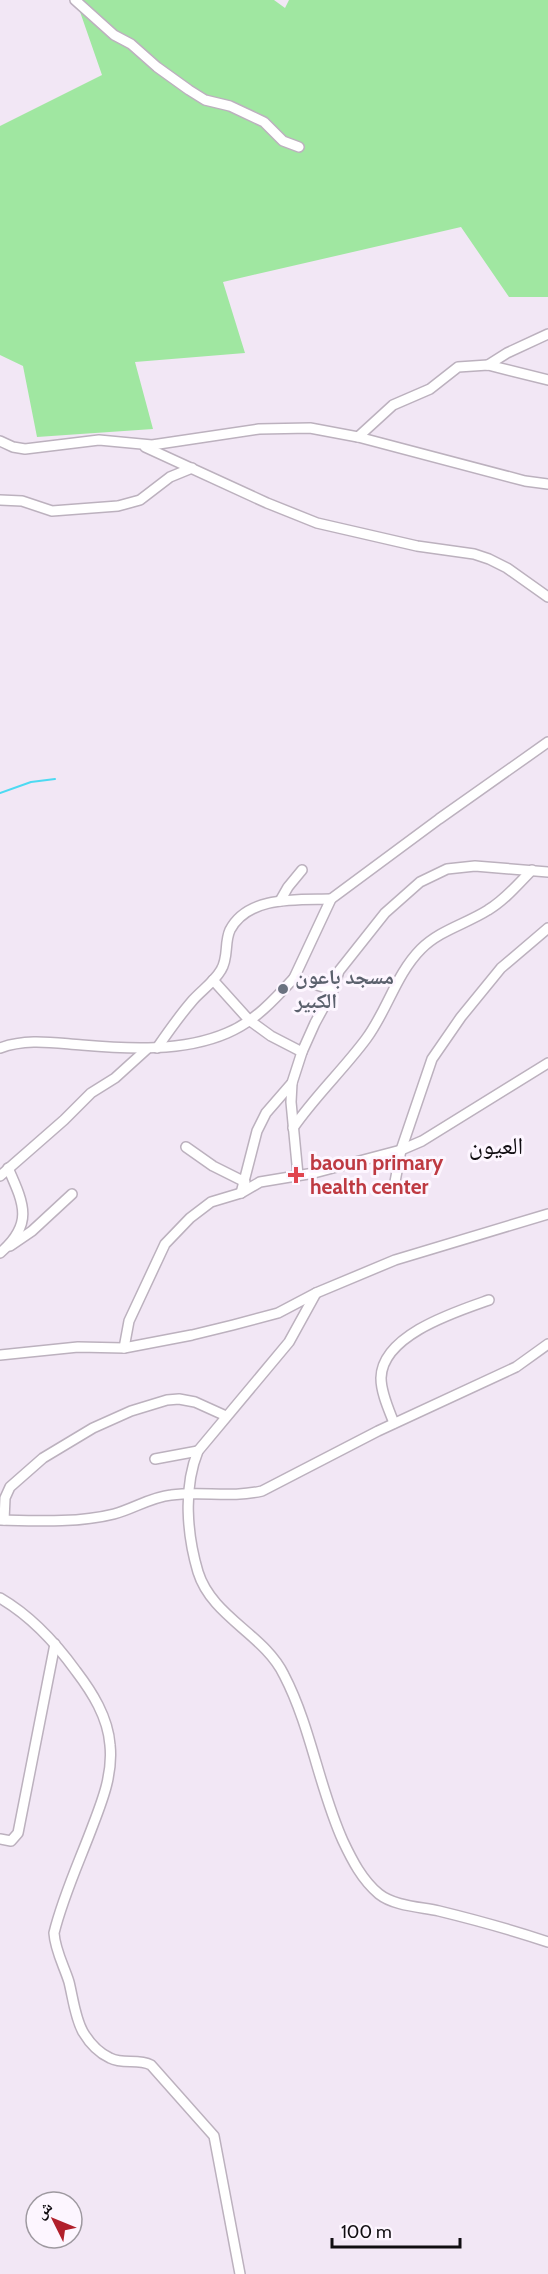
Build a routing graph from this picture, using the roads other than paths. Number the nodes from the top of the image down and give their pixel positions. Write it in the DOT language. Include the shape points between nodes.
graph roads {
  1 [pos="75,0"];
  2 [pos="299,147"];
  3 [pos="548,334"];
  4 [pos="488,365"];
  5 [pos="548,380"];
  6 [pos="358,437"];
  7 [pos="0,441"];
  8 [pos="140,444"];
  9 [pos="192,468"];
  10 [pos="548,484"];
  11 [pos="0,500"];
  12 [pos="548,597"];
  13 [pos="548,742"];
  14 [pos="302,870"];
  15 [pos="532,870"];
  16 [pos="548,872"];
  17 [pos="331,899"];
  18 [pos="280,901"];
  19 [pos="548,928"];
  20 [pos="294,978"];
  21 [pos="213,980"];
  22 [pos="333,990"];
  23 [pos="249,1020"];
  24 [pos="0,1048"];
  25 [pos="152,1049"];
  26 [pos="302,1052"];
  27 [pos="548,1063"];
  28 [pos="292,1083"];
  29 [pos="293,1128"];
  30 [pos="186,1147"];
  31 [pos="401,1149"];
  32 [pos="8,1168"];
  33 [pos="298,1175"];
  34 [pos="0,1176"];
  35 [pos="245,1182"];
  36 [pos="394,1187"];
  37 [pos="241,1193"];
  38 [pos="72,1194"];
  39 [pos="548,1215"];
  40 [pos="1,1252"];
  41 [pos="316,1293"];
  42 [pos="489,1300"];
  43 [pos="548,1344"];
  44 [pos="124,1347"];
  45 [pos="0,1355"];
  46 [pos="226,1416"];
  47 [pos="393,1424"];
  48 [pos="198,1451"];
  49 [pos="155,1459"];
  50 [pos="190,1492"];
  51 [pos="2,1520"];
  52 [pos="0,1598"];
  53 [pos="56,1644"];
  54 [pos="0,1839"];
  55 [pos="548,1942"];
  56 [pos="240,2274"];
  1 -- 2 [label="street" via="114,35 189,90 264,122 283,141"];
  3 -- 4 [label="street"];
  4 -- 5 [label="street"];
  4 -- 6 [label="street" via="458,367 430,389 385,411"];
  6 -- 8 [label="street" via="287,427"];
  6 -- 10 [label="street"];
  7 -- 8 [label="street" via="25,448 99,440"];
  8 -- 9 [label="street"];
  9 -- 11 [label="street" via="170,477 140,500 118,506 52,511 22,501"];
  9 -- 12 [label="street" via="317,523 489,559"];
  13 -- 17 [label="street"];
  14 -- 18 [label="street"];
  15 -- 16 [label="street"];
  15 -- 22 [label="street" via="460,867 428,877 398,900 371,930 339,971"];
  15 -- 29 [label="street" via="499,903 433,939 413,958 367,1038"];
  17 -- 18 [label="street"];
  17 -- 20 [label="street"];
  18 -- 21 [label="street" via="261,905 232,928 225,962"];
  19 -- 31 [label="street" via="501,968 440,1048 425,1077"];
  20 -- 22 [label="street"];
  20 -- 23 [label="street"];
  21 -- 23 [label="street"];
  21 -- 25 [label="street"];
  22 -- 26 [label="street"];
  23 -- 25 [label="street" via="210,1039"];
  23 -- 26 [label="street"];
  24 -- 25 [label="street" via="33,1041"];
  25 -- 32 [label="street" via="91,1093"];
  26 -- 28 [label="street"];
  27 -- 31 [label="street" via="452,1124"];
  28 -- 29 [label="street"];
  28 -- 35 [label="street" via="266,1113 257,1131"];
  29 -- 33 [label="street"];
  30 -- 35 [label="street"];
  31 -- 33 [label="street"];
  31 -- 36 [label="street"];
  32 -- 34 [label="street"];
  32 -- 40 [label="street" via="24,1214 20,1229"];
  33 -- 37 [label="street" via="260,1182"];
  35 -- 37 [label="street"];
  37 -- 44 [label="street" via="211,1203 165,1244 129,1321"];
  38 -- 40 [label="street" via="32,1231"];
  39 -- 41 [label="street" via="395,1260"];
  41 -- 44 [label="street" via="278,1313"];
  41 -- 46 [label="street" via="288,1342"];
  42 -- 47 [label="street" via="431,1324 393,1348 381,1379"];
  43 -- 47 [label="street" via="516,1366"];
  44 -- 45 [label="street"];
  46 -- 48 [label="street"];
  46 -- 51 [label="street" via="195,1402 167,1400 93,1428 43,1458 10,1487"];
  47 -- 50 [label="street" via="262,1491 244,1495"];
  48 -- 49 [label="street"];
  48 -- 50 [label="street"];
  50 -- 51 [label="street" via="167,1495 93,1518"];
  50 -- 55 [label="street" via="190,1532 202,1584 218,1606 266,1650 284,1675 327,1804 353,1862 367,1882 384,1898"];
  52 -- 53 [label="street"];
  53 -- 54 [label="street" via="18,1833 13,1840"];
  53 -- 56 [label="street" via="87,1685 100,1710 111,1763 100,1806 57,1920 57,1950 87,2038 112,2059 151,2065 213,2133"];
}
